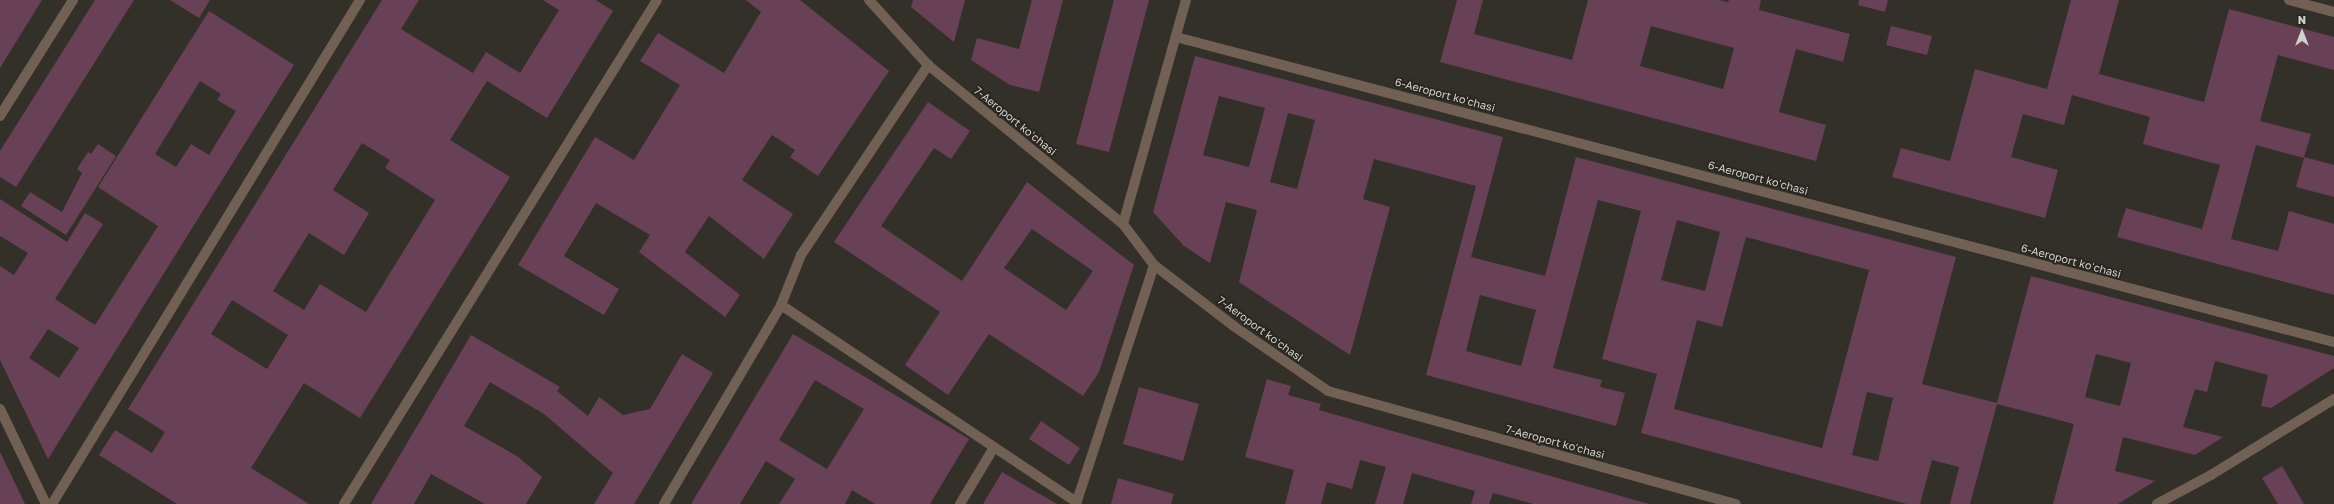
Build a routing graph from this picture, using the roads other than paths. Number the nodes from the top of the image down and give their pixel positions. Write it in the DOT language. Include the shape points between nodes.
graph roads {
  1 [pos="73,0"];
  2 [pos="360,0"];
  3 [pos="657,0"];
  4 [pos="869,0"];
  5 [pos="1186,0"];
  6 [pos="2289,0"];
  7 [pos="2334,12"];
  8 [pos="1176,37"];
  9 [pos="928,65"];
  10 [pos="0,116"];
  11 [pos="1123,224"];
  12 [pos="1154,265"];
  13 [pos="781,305"];
  14 [pos="2334,342"];
  15 [pos="2334,399"];
  16 [pos="0,409"];
  17 [pos="993,449"];
  18 [pos="1076,503"];
  19 [pos="46,504"];
  20 [pos="52,504"];
  21 [pos="344,504"];
  22 [pos="664,504"];
  23 [pos="960,504"];
  24 [pos="1736,504"];
  25 [pos="2157,504"];
  1 -- 10 [label="street"];
  2 -- 20 [label="street"];
  3 -- 21 [label="street"];
  4 -- 9 [label="street, 7-Aeroport koʻchasi"];
  5 -- 8 [label="street"];
  6 -- 7 [label="street"];
  8 -- 11 [label="street"];
  8 -- 14 [label="street, 6-Aeroport koʻchasi"];
  9 -- 11 [label="street, 7-Aeroport koʻchasi"];
  9 -- 13 [label="street" via="801,254"];
  11 -- 12 [label="street, 7-Aeroport koʻchasi"];
  12 -- 18 [label="street"];
  12 -- 24 [label="street, 7-Aeroport koʻchasi" via="1328,392"];
  13 -- 17 [label="street"];
  13 -- 22 [label="street"];
  15 -- 25 [label="street" via="2211,475"];
  16 -- 19 [label="street"];
  17 -- 18 [label="street"];
  17 -- 23 [label="street"];
}
